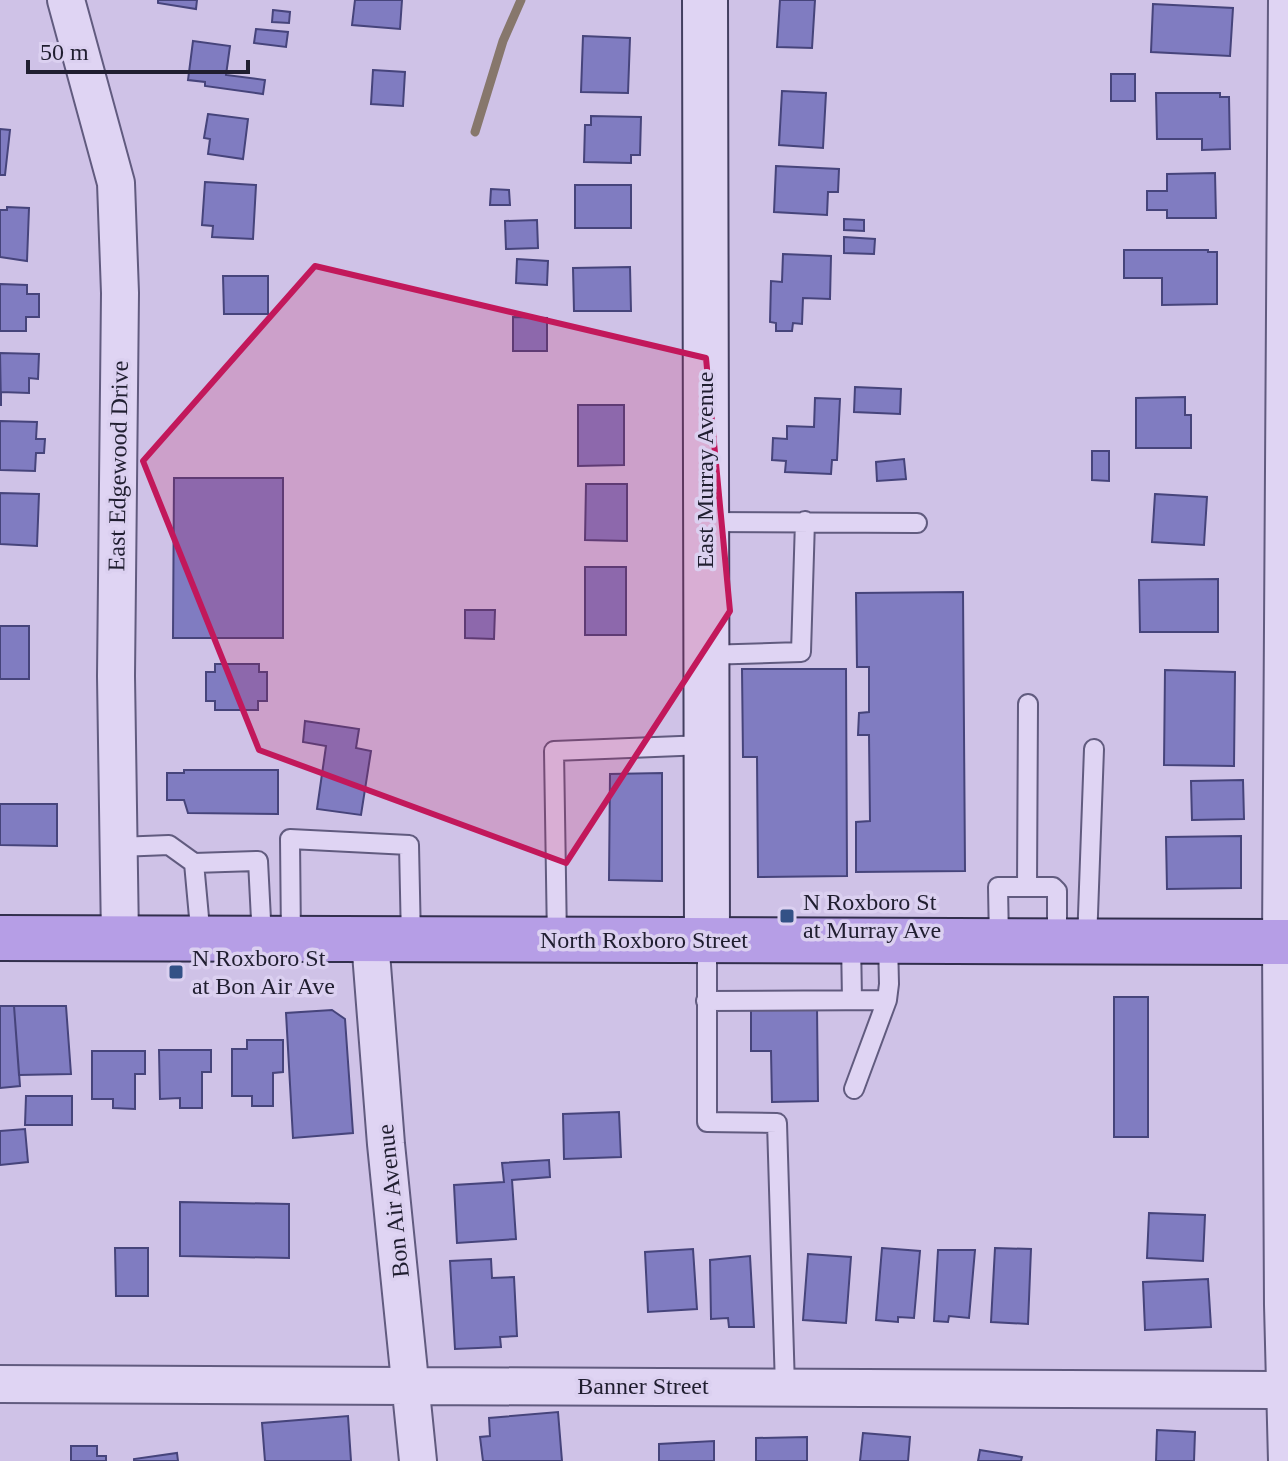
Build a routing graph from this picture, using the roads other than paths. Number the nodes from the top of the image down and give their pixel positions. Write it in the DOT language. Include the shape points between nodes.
graph roads {
  1 [pos="66,0"];
  2 [pos="705,0"];
  3 [pos="1287,0"];
  4 [pos="805,521"];
  5 [pos="705,522"];
  6 [pos="917,523"];
  7 [pos="704,655"];
  8 [pos="1028,704"];
  9 [pos="705,745"];
  10 [pos="1094,749"];
  11 [pos="1285,759"];
  12 [pos="118,847"];
  13 [pos="194,863"];
  14 [pos="1027,887"];
  15 [pos="0,938"];
  16 [pos="120,938"];
  17 [pos="201,939"];
  18 [pos="276,940"];
  19 [pos="390,940"];
  20 [pos="557,940"];
  21 [pos="707,940"];
  22 [pos="870,941"];
  23 [pos="999,941"];
  24 [pos="1072,942"];
  25 [pos="1285,942"];
  26 [pos="852,1000"];
  27 [pos="887,1000"];
  28 [pos="706,1001"];
  29 [pos="854,1089"];
  30 [pos="0,1384"];
  31 [pos="412,1386"];
  32 [pos="785,1387"];
  33 [pos="1287,1390"];
  34 [pos="418,1461"];
  35 [pos="1287,1461"];
  1 -- 12 [label="street, East Edgewood Drive" via="116,183"];
  2 -- 5 [label="street, East Murray Avenue"];
  3 -- 11 [label="street"];
  4 -- 5 [label="lane"];
  4 -- 6 [label="lane"];
  4 -- 7 [label="lane" via="801,652"];
  5 -- 7 [label="street, East Murray Avenue"];
  7 -- 9 [label="street, East Murray Avenue"];
  8 -- 14 [label="lane"];
  9 -- 20 [label="lane" via="554,751"];
  9 -- 21 [label="street, East Murray Avenue"];
  10 -- 24 [label="lane"];
  11 -- 25 [label="street"];
  12 -- 13 [label="lane" via="169,845"];
  12 -- 16 [label="street, East Edgewood Drive"];
  13 -- 17 [label="lane"];
  13 -- 18 [label="lane" via="258,861"];
  14 -- 23 [label="lane" via="997,890"];
  14 -- 24 [label="lane" via="1056,887"];
  15 -- 16 [label="main road, North Roxboro Street"];
  16 -- 17 [label="main road, North Roxboro Street"];
  17 -- 18 [label="main road, North Roxboro Street"];
  18 -- 19 [label="main road, North Roxboro Street"];
  18 -- 19 [label="lane" via="290,839 409,845"];
  19 -- 20 [label="main road, North Roxboro Street"];
  19 -- 31 [label="street, Bon Air Avenue" via="386,1144"];
  20 -- 21 [label="main road, North Roxboro Street"];
  21 -- 22 [label="main road, North Roxboro Street"];
  21 -- 28 [label="lane"];
  22 -- 23 [label="main road, North Roxboro Street"];
  22 -- 26 [label="lane"];
  22 -- 27 [label="lane" via="889,984"];
  23 -- 24 [label="main road, North Roxboro Street"];
  24 -- 25 [label="main road, North Roxboro Street"];
  25 -- 33 [label="street"];
  26 -- 27 [label="lane"];
  26 -- 28 [label="lane"];
  27 -- 29 [label="lane"];
  28 -- 32 [label="lane" via="707,1122 777,1123"];
  30 -- 31 [label="street, Banner Street"];
  31 -- 32 [label="street, Banner Street"];
  31 -- 34 [label="street, Bon Air Avenue"];
  32 -- 33 [label="street, Banner Street"];
  33 -- 35 [label="street"];
}
